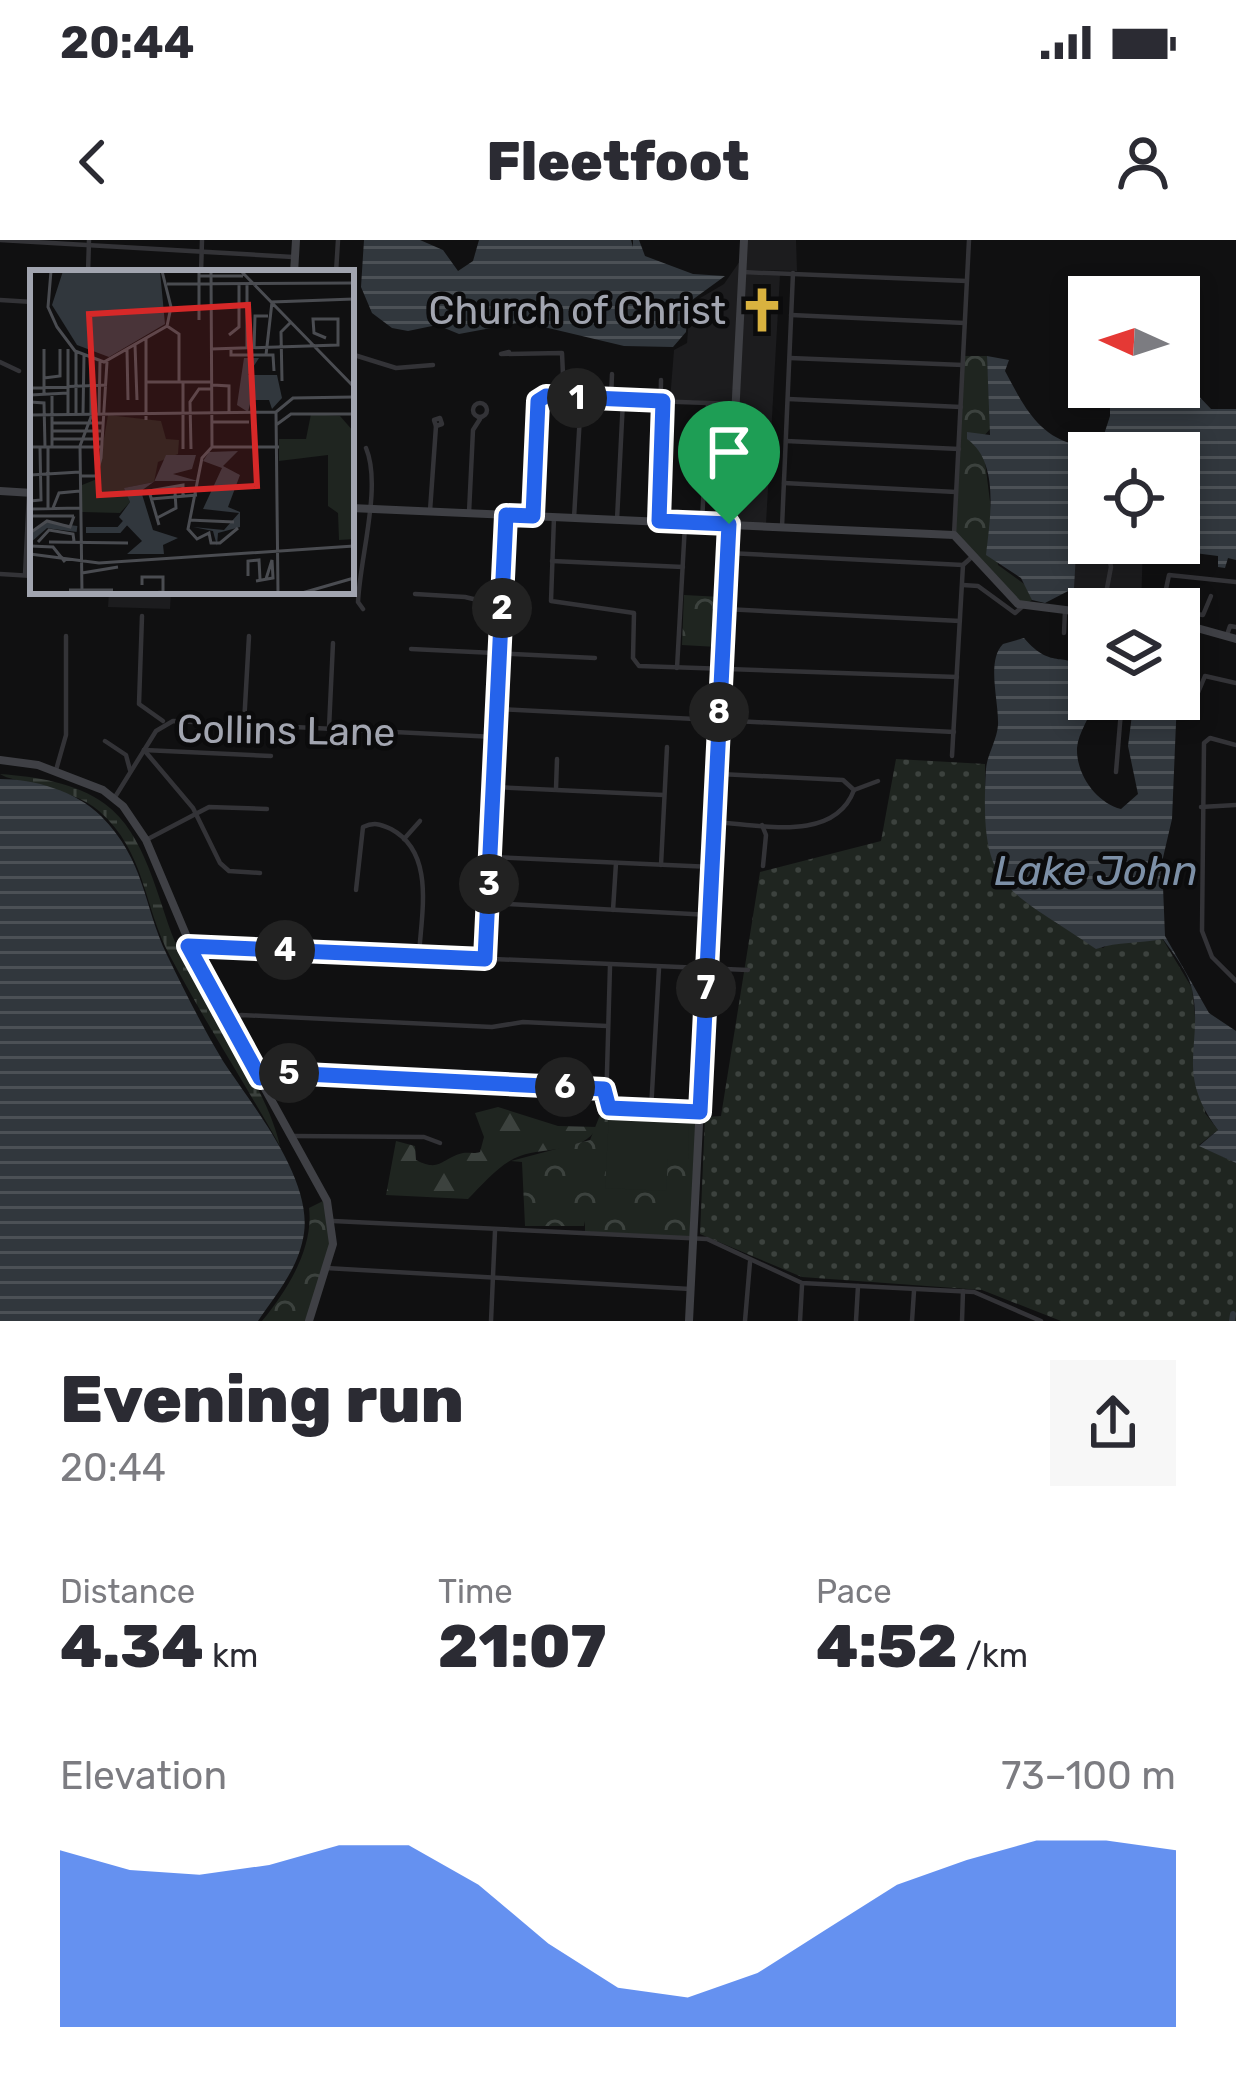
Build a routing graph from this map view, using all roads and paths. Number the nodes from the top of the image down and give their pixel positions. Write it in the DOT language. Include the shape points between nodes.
graph roads {
  1 [pos="202,240"];
  2 [pos="296,240"];
  3 [pos="338,240"];
  4 [pos="744,240"];
  5 [pos="969,240"];
  6 [pos="0,241"];
  7 [pos="89,243"];
  8 [pos="202,253"];
  9 [pos="295,257"];
  10 [pos="201,270"];
  11 [pos="294,270"];
  12 [pos="336,270"];
  13 [pos="742,272"];
  14 [pos="794,273"];
  15 [pos="967,281"];
  16 [pos="0,300"];
  17 [pos="30,302"];
  18 [pos="791,315"];
  19 [pos="965,323"];
  20 [pos="509,352"];
  21 [pos="354,355"];
  22 [pos="790,358"];
  23 [pos="0,362"];
  24 [pos="434,365"];
  25 [pos="963,365"];
  26 [pos="19,371"];
  27 [pos="612,374"];
  28 [pos="661,380"];
  29 [pos="564,397"];
  30 [pos="581,398"];
  31 [pos="611,399"];
  32 [pos="788,399"];
  33 [pos="622,400"];
  34 [pos="663,401"];
  35 [pos="708,404"];
  36 [pos="735,404"];
  37 [pos="961,407"];
  38 [pos="480,419"];
  39 [pos="436,426"];
  40 [pos="786,441"];
  41 [pos="366,448"];
  42 [pos="958,449"];
  43 [pos="784,483"];
  44 [pos="0,491"];
  45 [pos="956,491"];
  46 [pos="30,493"];
  47 [pos="354,508"];
  48 [pos="371,509"];
  49 [pos="430,511"];
  50 [pos="469,513"];
  51 [pos="506,515"];
  52 [pos="533,516"];
  53 [pos="554,517"];
  54 [pos="574,518"];
  55 [pos="617,520"];
  56 [pos="659,521"];
  57 [pos="685,522"];
  58 [pos="702,523"];
  59 [pos="729,524"];
  60 [pos="782,527"];
  61 [pos="30,534"];
  62 [pos="954,535"];
  63 [pos="728,553"];
  64 [pos="974,555"];
  65 [pos="552,561"];
  66 [pos="963,566"];
  67 [pos="682,567"];
  68 [pos="0,574"];
  69 [pos="29,575"];
  70 [pos="1236,582"];
  71 [pos="962,585"];
  72 [pos="1166,588"];
  73 [pos="415,594"];
  74 [pos="1211,596"];
  75 [pos="502,606"];
  76 [pos="1023,606"];
  77 [pos="363,609"];
  78 [pos="725,611"];
  79 [pos="1066,611"];
  80 [pos="1200,613"];
  81 [pos="142,616"];
  82 [pos="960,621"];
  83 [pos="1236,627"];
  84 [pos="1200,629"];
  85 [pos="1064,633"];
  86 [pos="66,636"];
  87 [pos="249,636"];
  88 [pos="1232,637"];
  89 [pos="333,643"];
  90 [pos="411,649"];
  91 [pos="500,653"];
  92 [pos="595,658"];
  93 [pos="722,667"];
  94 [pos="677,668"];
  95 [pos="957,676"];
  96 [pos="1236,683"];
  97 [pos="1200,689"];
  98 [pos="497,710"];
  99 [pos="719,720"];
  100 [pos="1120,720"];
  101 [pos="165,723"];
  102 [pos="244,724"];
  103 [pos="329,728"];
  104 [pos="954,732"];
  105 [pos="496,736"];
  106 [pos="105,741"];
  107 [pos="1236,745"];
  108 [pos="667,747"];
  109 [pos="144,750"];
  110 [pos="272,756"];
  111 [pos="952,756"];
  112 [pos="557,759"];
  113 [pos="0,760"];
  114 [pos="56,770"];
  115 [pos="130,770"];
  116 [pos="1116,772"];
  117 [pos="716,773"];
  118 [pos="878,781"];
  119 [pos="494,787"];
  120 [pos="556,790"];
  121 [pos="854,790"];
  122 [pos="664,794"];
  123 [pos="115,797"];
  124 [pos="1236,805"];
  125 [pos="1201,807"];
  126 [pos="267,808"];
  127 [pos="196,813"];
  128 [pos="420,821"];
  129 [pos="714,822"];
  130 [pos="761,824"];
  131 [pos="404,839"];
  132 [pos="146,841"];
  133 [pos="491,857"];
  134 [pos="616,863"];
  135 [pos="661,865"];
  136 [pos="764,866"];
  137 [pos="712,867"];
  138 [pos="260,873"];
  139 [pos="356,890"];
  140 [pos="488,903"];
  141 [pos="613,910"];
  142 [pos="710,915"];
  143 [pos="188,946"];
  144 [pos="419,956"];
  145 [pos="485,959"];
  146 [pos="610,966"];
  147 [pos="659,968"];
  148 [pos="707,970"];
  149 [pos="748,970"];
  150 [pos="1236,981"];
  151 [pos="227,1021"];
  152 [pos="607,1026"];
  153 [pos="260,1078"];
  154 [pos="604,1089"];
  155 [pos="651,1110"];
  156 [pos="700,1112"];
  157 [pos="293,1136"];
  158 [pos="440,1143"];
  159 [pos="333,1221"];
  160 [pos="495,1229"];
  161 [pos="693,1238"];
  162 [pos="750,1262"];
  163 [pos="326,1268"];
  164 [pos="493,1279"];
  165 [pos="802,1283"];
  166 [pos="858,1286"];
  167 [pos="690,1289"];
  168 [pos="914,1289"];
  169 [pos="964,1292"];
  170 [pos="1012,1306"];
  171 [pos="309,1321"];
  172 [pos="491,1321"];
  173 [pos="689,1321"];
  174 [pos="745,1321"];
  175 [pos="800,1321"];
  176 [pos="856,1321"];
  177 [pos="912,1321"];
  178 [pos="962,1321"];
  179 [pos="1011,1321"];
  180 [pos="1041,1321"];
  1 -- 8 [label="street"];
  2 -- 9 [label="street"];
  3 -- 12 [label="street"];
  4 -- 13 [label="street"];
  5 -- 15 [label="street"];
  6 -- 7 [label="street"];
  7 -- 8 [label="street"];
  8 -- 9 [label="street"];
  8 -- 10 [label="street"];
  9 -- 11 [label="street"];
  13 -- 14 [label="street"];
  13 -- 36 [label="street"];
  14 -- 15 [label="street"];
  14 -- 18 [label="street"];
  15 -- 19 [label="street"];
  16 -- 17 [label="street"];
  18 -- 19 [label="street"];
  18 -- 22 [label="street"];
  19 -- 25 [label="street"];
  20 -- 29 [label="street" via="562,353"];
  21 -- 24 [label="street" via="396,368"];
  22 -- 25 [label="street"];
  22 -- 32 [label="street"];
  23 -- 26 [label="street"];
  25 -- 37 [label="street"];
  27 -- 31 [label="street"];
  28 -- 34 [label="street"];
  29 -- 30 [label="street"];
  29 -- 52 [label="street" via="539,400"];
  30 -- 31 [label="street"];
  30 -- 54 [label="street"];
  31 -- 33 [label="street"];
  32 -- 37 [label="street"];
  32 -- 40 [label="street"];
  33 -- 34 [label="street"];
  33 -- 55 [label="street"];
  34 -- 35 [label="street"];
  34 -- 56 [label="street"];
  35 -- 36 [label="street"];
  35 -- 58 [label="street"];
  36 -- 59 [label="street"];
  37 -- 42 [label="street"];
  38 -- 50 [label="street"];
  39 -- 49 [label="street"];
  40 -- 42 [label="street"];
  40 -- 43 [label="street"];
  41 -- 48 [label="street"];
  42 -- 45 [label="street"];
  43 -- 45 [label="street"];
  43 -- 60 [label="street"];
  44 -- 46 [label="street"];
  45 -- 62 [label="street"];
  47 -- 48 [label="street"];
  48 -- 49 [label="street"];
  48 -- 77 [label="street" via="361,546"];
  49 -- 50 [label="street"];
  50 -- 51 [label="street"];
  51 -- 52 [label="street"];
  51 -- 75 [label="street"];
  52 -- 53 [label="street"];
  53 -- 54 [label="street"];
  53 -- 65 [label="street"];
  54 -- 55 [label="street"];
  55 -- 56 [label="street"];
  56 -- 57 [label="street"];
  57 -- 58 [label="street"];
  57 -- 67 [label="street"];
  58 -- 59 [label="street"];
  59 -- 60 [label="street"];
  59 -- 63 [label="street"];
  60 -- 62 [label="street"];
  61 -- 69 [label="street"];
  62 -- 64 [label="street"];
  63 -- 66 [label="street"];
  63 -- 78 [label="street"];
  64 -- 66 [label="street"];
  64 -- 76 [label="street"];
  65 -- 67 [label="street"];
  65 -- 94 [label="street" via="552,604 631,610 634,662"];
  66 -- 71 [label="street"];
  67 -- 94 [label="street"];
  68 -- 69 [label="street"];
  70 -- 72 [label="street" via="1168,576"];
  71 -- 76 [label="street" via="979,586 1015,613"];
  71 -- 82 [label="street"];
  73 -- 75 [label="street"];
  74 -- 80 [label="street"];
  75 -- 91 [label="street"];
  76 -- 79 [label="street"];
  78 -- 82 [label="street"];
  78 -- 93 [label="street"];
  79 -- 85 [label="street"];
  81 -- 101 [label="street" via="139,704"];
  82 -- 95 [label="street"];
  83 -- 88 [label="street"];
  84 -- 88 [label="street"];
  86 -- 114 [label="street" via="66,736"];
  87 -- 102 [label="street"];
  89 -- 103 [label="street"];
  90 -- 91 [label="street"];
  91 -- 92 [label="street"];
  91 -- 98 [label="street"];
  93 -- 94 [label="street"];
  93 -- 95 [label="street"];
  93 -- 99 [label="street"];
  95 -- 104 [label="street"];
  96 -- 97 [label="street" via="1207,675"];
  98 -- 99 [label="street"];
  98 -- 105 [label="street"];
  99 -- 104 [label="street"];
  99 -- 117 [label="street"];
  100 -- 116 [label="street"];
  101 -- 102 [label="street, Collins Lane"];
  101 -- 109 [label="street, Collins Lane"];
  102 -- 103 [label="street, Collins Lane"];
  103 -- 105 [label="street, Collins Lane"];
  104 -- 111 [label="street"];
  105 -- 119 [label="street"];
  106 -- 115 [label="street" via="126,755"];
  107 -- 125 [label="street" via="1204,742"];
  108 -- 122 [label="street"];
  109 -- 110 [label="street"];
  109 -- 115 [label="street, Collins Lane"];
  109 -- 127 [label="street"];
  112 -- 120 [label="street"];
  113 -- 114 [label="street"];
  114 -- 123 [label="street"];
  115 -- 123 [label="street, Collins Lane"];
  117 -- 121 [label="street" via="843,780"];
  117 -- 129 [label="street"];
  118 -- 121 [label="street"];
  119 -- 120 [label="street"];
  119 -- 133 [label="street"];
  120 -- 122 [label="street"];
  121 -- 130 [label="street" via="819,825"];
  122 -- 135 [label="street"];
  123 -- 132 [label="street"];
  124 -- 125 [label="street"];
  125 -- 150 [label="street" via="1203,939"];
  126 -- 127 [label="street"];
  127 -- 132 [label="street"];
  127 -- 138 [label="street" via="224,868"];
  128 -- 131 [label="street"];
  129 -- 130 [label="street"];
  129 -- 137 [label="street"];
  130 -- 136 [label="street"];
  131 -- 139 [label="street" via="377,824 363,827"];
  131 -- 144 [label="street" via="422,874"];
  132 -- 143 [label="street"];
  133 -- 134 [label="street"];
  133 -- 140 [label="street"];
  134 -- 135 [label="street"];
  134 -- 141 [label="street"];
  135 -- 137 [label="street"];
  137 -- 142 [label="street"];
  140 -- 141 [label="street"];
  140 -- 145 [label="street"];
  141 -- 142 [label="street"];
  142 -- 148 [label="street"];
  143 -- 144 [label="street"];
  143 -- 151 [label="street"];
  144 -- 145 [label="street"];
  145 -- 146 [label="street"];
  146 -- 147 [label="street"];
  146 -- 152 [label="street"];
  147 -- 148 [label="street"];
  147 -- 155 [label="street"];
  148 -- 149 [label="street"];
  148 -- 156 [label="street"];
  151 -- 152 [label="street" via="241,1015"];
  151 -- 153 [label="street"];
  152 -- 154 [label="street"];
  153 -- 154 [label="street"];
  153 -- 157 [label="street"];
  154 -- 155 [label="street" via="607,1107"];
  155 -- 156 [label="street"];
  156 -- 161 [label="street"];
  157 -- 158 [label="street"];
  157 -- 159 [label="street"];
  159 -- 160 [label="street"];
  159 -- 163 [label="street"];
  160 -- 161 [label="street"];
  160 -- 164 [label="street"];
  161 -- 162 [label="street"];
  161 -- 167 [label="street"];
  162 -- 165 [label="street"];
  162 -- 174 [label="street"];
  163 -- 164 [label="street"];
  163 -- 171 [label="street"];
  164 -- 167 [label="street"];
  164 -- 172 [label="street"];
  165 -- 166 [label="street"];
  165 -- 175 [label="street"];
  166 -- 168 [label="street"];
  166 -- 176 [label="street"];
  167 -- 173 [label="street"];
  168 -- 169 [label="street"];
  168 -- 177 [label="street"];
  169 -- 170 [label="street"];
  169 -- 178 [label="street"];
  170 -- 179 [label="street"];
  170 -- 180 [label="street"];
}
